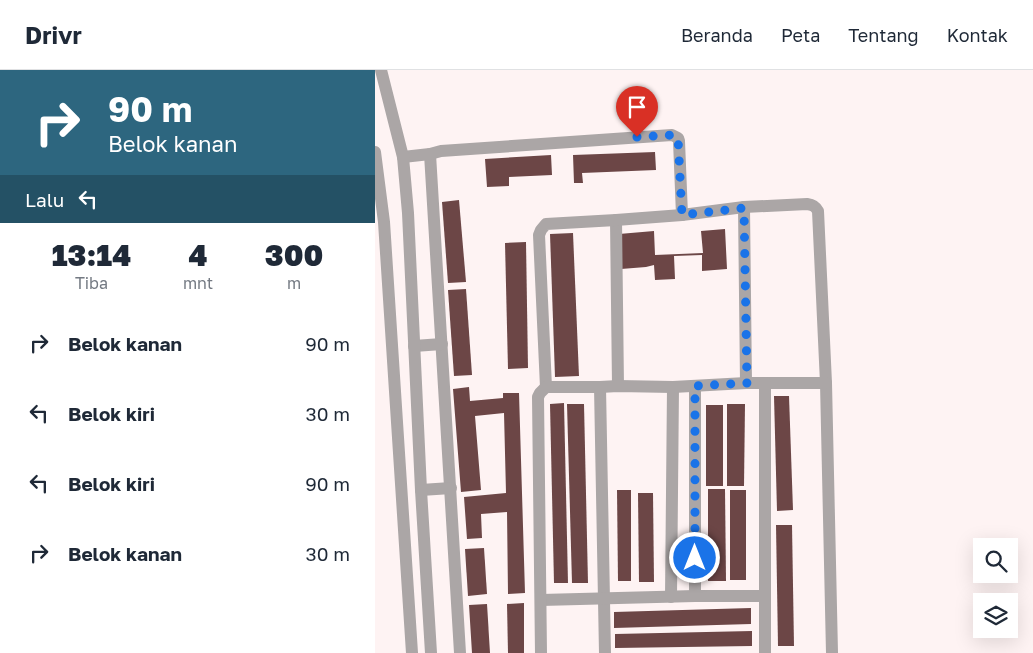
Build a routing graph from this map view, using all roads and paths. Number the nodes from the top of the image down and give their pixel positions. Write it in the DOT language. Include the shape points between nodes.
graph roads {
  1 [pos="381,70"];
  2 [pos="375,152"];
  3 [pos="429,154"];
  4 [pos="403,157"];
  5 [pos="744,208"];
  6 [pos="682,215"];
  7 [pos="616,220"];
  8 [pos="442,344"];
  9 [pos="414,346"];
  10 [pos="747,383"];
  11 [pos="765,383"];
  12 [pos="826,383"];
  13 [pos="618,386"];
  14 [pos="695,386"];
  15 [pos="547,387"];
  16 [pos="600,387"];
  17 [pos="673,387"];
  18 [pos="420,448"];
  19 [pos="399,451"];
  20 [pos="451,488"];
  21 [pos="421,490"];
  22 [pos="695,596"];
  23 [pos="764,596"];
  24 [pos="671,597"];
  25 [pos="604,598"];
  26 [pos="541,600"];
  27 [pos="412,653"];
  28 [pos="431,653"];
  29 [pos="461,653"];
  30 [pos="541,653"];
  31 [pos="605,653"];
  32 [pos="765,653"];
  33 [pos="832,653"];
  1 -- 4 [label="street"];
  2 -- 19 [label="street" via="384,222"];
  3 -- 4 [label="street"];
  3 -- 6 [label="street" via="672,135 679,142"];
  3 -- 8 [label="street"];
  4 -- 9 [label="street"];
  5 -- 6 [label="street"];
  5 -- 10 [label="street"];
  5 -- 12 [label="street" via="807,204 818,211"];
  6 -- 7 [label="street"];
  7 -- 13 [label="street"];
  7 -- 15 [label="street" via="546,224 541,230"];
  8 -- 9 [label="street"];
  8 -- 20 [label="street"];
  9 -- 18 [label="street"];
  10 -- 11 [label="street"];
  10 -- 14 [label="street"];
  11 -- 12 [label="street"];
  11 -- 23 [label="street"];
  12 -- 33 [label="street"];
  13 -- 16 [label="street"];
  13 -- 17 [label="street"];
  14 -- 17 [label="street"];
  14 -- 22 [label="street"];
  15 -- 16 [label="street"];
  15 -- 26 [label="street" via="538,397"];
  16 -- 25 [label="street"];
  17 -- 24 [label="street"];
  18 -- 19 [label="street"];
  18 -- 21 [label="street"];
  19 -- 27 [label="street"];
  20 -- 21 [label="street"];
  20 -- 29 [label="street"];
  21 -- 28 [label="street"];
  22 -- 23 [label="street"];
  22 -- 24 [label="street"];
  23 -- 32 [label="street"];
  24 -- 25 [label="street"];
  25 -- 26 [label="street"];
  25 -- 31 [label="street"];
  26 -- 30 [label="street"];
}
